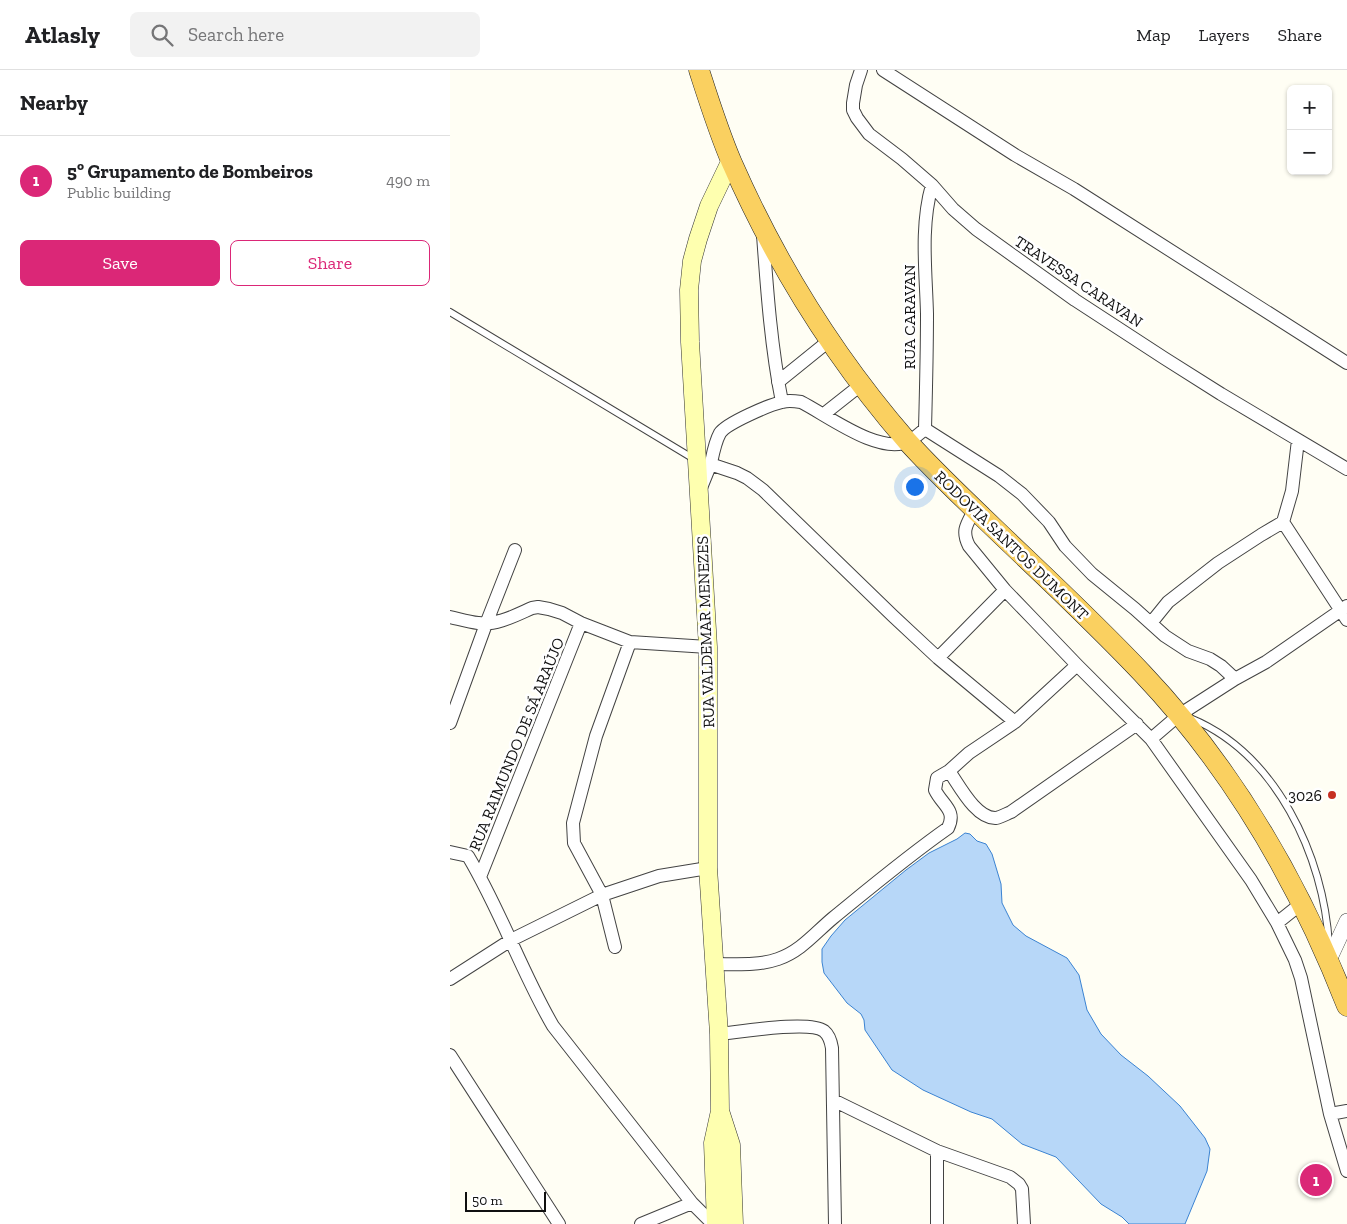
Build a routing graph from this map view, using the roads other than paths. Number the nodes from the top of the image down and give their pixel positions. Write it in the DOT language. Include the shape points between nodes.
graph roads {
  1 [pos="699,70"];
  2 [pos="861,70"];
  3 [pos="883,70"];
  4 [pos="730,160"];
  5 [pos="932,185"];
  6 [pos="762,227"];
  7 [pos="450,312"];
  8 [pos="830,340"];
  9 [pos="1347,363"];
  10 [pos="778,382"];
  11 [pos="862,384"];
  12 [pos="782,402"];
  13 [pos="824,414"];
  14 [pos="925,429"];
  15 [pos="1298,440"];
  16 [pos="908,441"];
  17 [pos="704,462"];
  18 [pos="1347,469"];
  19 [pos="975,510"];
  20 [pos="1283,522"];
  21 [pos="515,550"];
  22 [pos="1005,590"];
  23 [pos="1345,612"];
  24 [pos="450,617"];
  25 [pos="581,623"];
  26 [pos="1151,623"];
  27 [pos="486,624"];
  28 [pos="630,642"];
  29 [pos="708,646"];
  30 [pos="938,658"];
  31 [pos="1077,665"];
  32 [pos="1235,679"];
  33 [pos="1179,714"];
  34 [pos="1015,722"];
  35 [pos="450,723"];
  36 [pos="1137,724"];
  37 [pos="1152,738"];
  38 [pos="949,771"];
  39 [pos="450,852"];
  40 [pos="708,868"];
  41 [pos="480,877"];
  42 [pos="602,895"];
  43 [pos="1302,903"];
  44 [pos="1347,921"];
  45 [pos="1277,923"];
  46 [pos="511,940"];
  47 [pos="614,947"];
  48 [pos="1329,960"];
  49 [pos="714,964"];
  50 [pos="450,979"];
  51 [pos="1347,1006"];
  52 [pos="719,1034"];
  53 [pos="450,1055"];
  54 [pos="833,1100"];
  55 [pos="1347,1111"];
  56 [pos="720,1112"];
  57 [pos="1330,1114"];
  58 [pos="937,1151"];
  59 [pos="1347,1171"];
  60 [pos="692,1203"];
  61 [pos="559,1224"];
  62 [pos="641,1224"];
  63 [pos="714,1224"];
  64 [pos="734,1224"];
  65 [pos="836,1224"];
  66 [pos="937,1224"];
  67 [pos="1024,1224"];
  1 -- 4 [label="highway, RODOVIA SANTOS DUMONT"];
  2 -- 5 [label="street, TRAVESSA CARAVAN" via="853,103 857,118 869,134"];
  3 -- 9 [label="street"];
  4 -- 6 [label="highway, RODOVIA SANTOS DUMONT"];
  4 -- 17 [label="main road, RUA VALDEMAR MENEZES" via="709,206 692,261 689,290 690,342"];
  5 -- 14 [label="street, RUA CARAVAN" via="925,228"];
  5 -- 15 [label="street, TRAVESSA CARAVAN" via="976,229 1075,300"];
  6 -- 8 [label="highway, RODOVIA SANTOS DUMONT"];
  6 -- 10 [label="street"];
  7 -- 17 [label="lane"];
  8 -- 10 [label="street"];
  8 -- 11 [label="highway, RODOVIA SANTOS DUMONT"];
  10 -- 12 [label="street"];
  11 -- 13 [label="street"];
  11 -- 16 [label="highway, RODOVIA SANTOS DUMONT"];
  12 -- 13 [label="street" via="801,402"];
  12 -- 17 [label="street" via="728,426"];
  13 -- 16 [label="street" via="877,442"];
  14 -- 16 [label="street"];
  14 -- 26 [label="street" via="1022,494 1085,567"];
  15 -- 18 [label="street, TRAVESSA CARAVAN"];
  15 -- 20 [label="street" via="1292,490"];
  16 -- 19 [label="highway, RODOVIA SANTOS DUMONT"];
  17 -- 29 [label="main road, RUA VALDEMAR MENEZES" via="699,492"];
  17 -- 30 [label="street" via="737,473 763,490"];
  19 -- 22 [label="street" via="966,528 965,539"];
  19 -- 33 [label="highway, RODOVIA SANTOS DUMONT" via="1109,639"];
  20 -- 23 [label="street"];
  20 -- 26 [label="street" via="1218,563 1168,602"];
  21 -- 27 [label="street"];
  22 -- 30 [label="street"];
  22 -- 31 [label="street"];
  23 -- 32 [label="street"];
  24 -- 27 [label="street"];
  25 -- 27 [label="street" via="562,613 538,607"];
  25 -- 28 [label="street"];
  25 -- 41 [label="street, RUA RAIMUNDO DE SÁ ARAÚJO"];
  26 -- 32 [label="street" via="1176,644 1210,659"];
  27 -- 35 [label="street"];
  28 -- 29 [label="street"];
  28 -- 42 [label="street" via="596,736 573,823 574,843"];
  29 -- 40 [label="main road, RUA VALDEMAR MENEZES"];
  30 -- 34 [label="street"];
  31 -- 34 [label="street"];
  31 -- 36 [label="street"];
  32 -- 33 [label="street"];
  33 -- 37 [label="street"];
  33 -- 43 [label="highway, RODOVIA SANTOS DUMONT" via="1247,806"];
  33 -- 48 [label="lane" via="1218,732 1243,750 1266,775 1284,802 1304,838 1315,867 1325,912"];
  34 -- 38 [label="street" via="969,753"];
  36 -- 37 [label="street"];
  36 -- 38 [label="street" via="998,818 980,812"];
  37 -- 45 [label="street" via="1251,880"];
  38 -- 49 [label="street" via="937,778 935,790 950,812 948,828 790,954 764,963"];
  39 -- 41 [label="street" via="468,856"];
  40 -- 42 [label="street" via="659,876"];
  40 -- 49 [label="main road, RUA VALDEMAR MENEZES"];
  41 -- 46 [label="street"];
  42 -- 46 [label="street"];
  42 -- 47 [label="street"];
  43 -- 45 [label="street"];
  43 -- 48 [label="highway, RODOVIA SANTOS DUMONT"];
  44 -- 48 [label="street"];
  45 -- 57 [label="street" via="1301,978"];
  46 -- 50 [label="street"];
  46 -- 60 [label="street" via="553,1026"];
  48 -- 51 [label="highway, RODOVIA SANTOS DUMONT"];
  49 -- 52 [label="main road, RUA VALDEMAR MENEZES"];
  52 -- 54 [label="street" via="792,1027 823,1031 832,1048"];
  52 -- 56 [label="main road, RUA VALDEMAR MENEZES"];
  53 -- 61 [label="street"];
  54 -- 58 [label="street"];
  54 -- 65 [label="street"];
  55 -- 57 [label="street"];
  56 -- 63 [label="main road" via="714,1144"];
  56 -- 64 [label="main road" via="731,1145"];
  57 -- 59 [label="street"];
  58 -- 66 [label="street"];
  58 -- 67 [label="street" via="1004,1174 1019,1184"];
  60 -- 62 [label="street"];
  60 -- 63 [label="street"];
}
